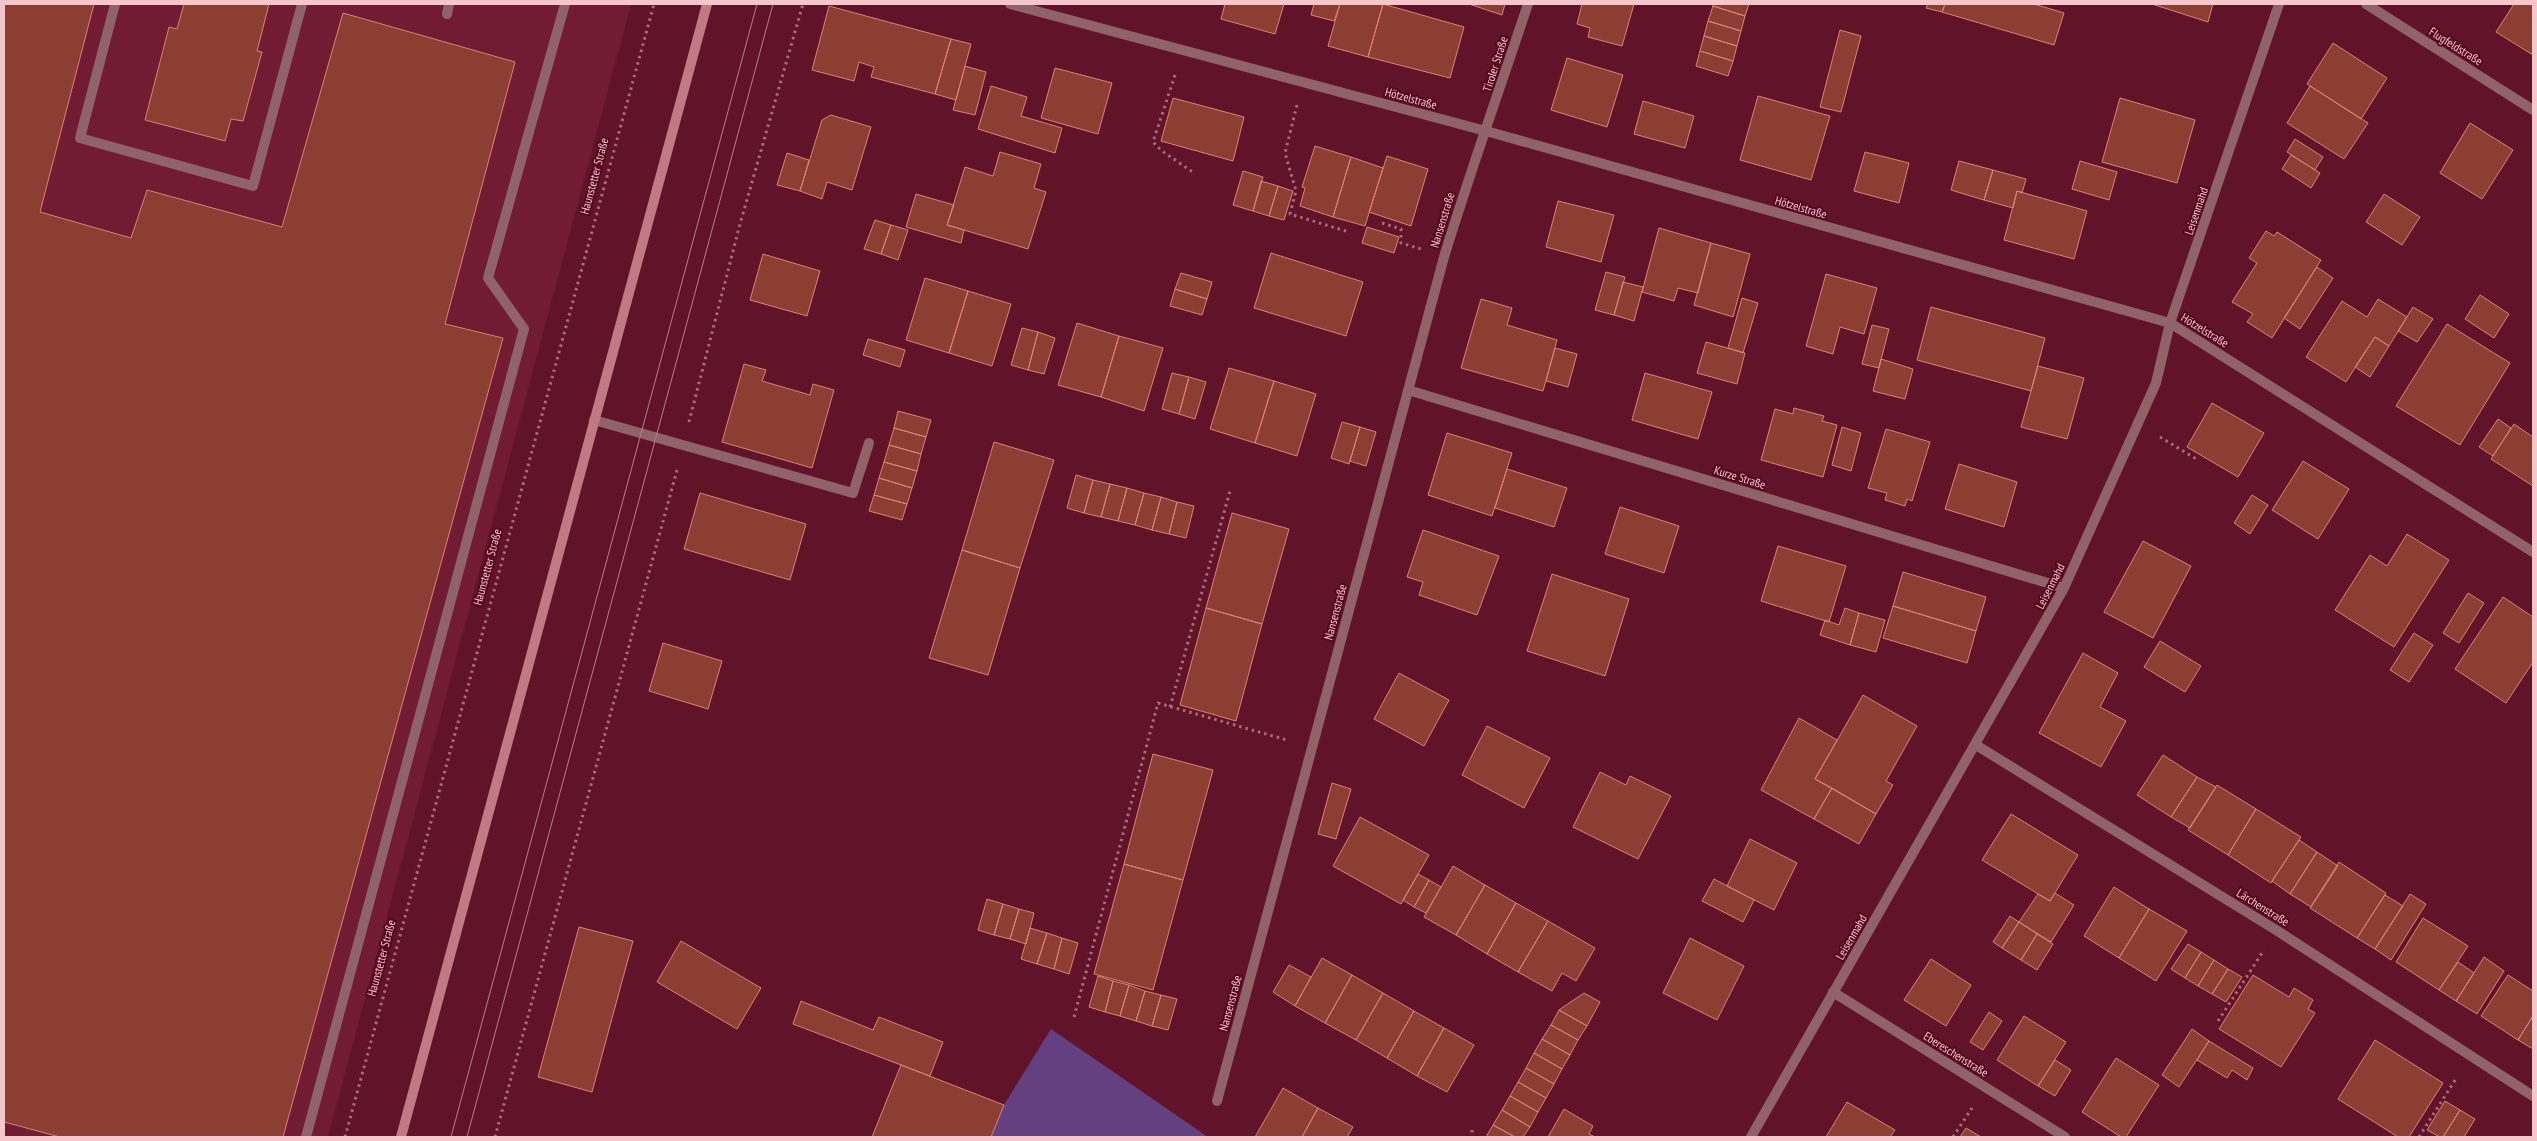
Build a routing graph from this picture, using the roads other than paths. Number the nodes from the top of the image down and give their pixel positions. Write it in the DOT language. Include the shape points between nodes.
graph roads {
  1 [pos="115,4"];
  2 [pos="302,4"];
  3 [pos="565,4"];
  4 [pos="707,4"];
  5 [pos="1010,4"];
  6 [pos="1528,4"];
  7 [pos="2279,4"];
  8 [pos="2366,4"];
  9 [pos="2532,107"];
  10 [pos="1486,131"];
  11 [pos="2170,323"];
  12 [pos="1408,390"];
  13 [pos="594,420"];
  14 [pos="869,443"];
  15 [pos="2533,552"];
  16 [pos="2064,588"];
  17 [pos="1976,745"];
  18 [pos="1833,992"];
  19 [pos="2533,1096"];
  20 [pos="1217,1101"];
  21 [pos="306,1137"];
  22 [pos="401,1137"];
  23 [pos="1751,1137"];
  24 [pos="2065,1137"];
  1 -- 2 [label="street" via="80,138 253,186"];
  3 -- 21 [label="street" via="488,278 524,329"];
  4 -- 13 [label="main road"];
  5 -- 10 [label="street, Hötzelstraße"];
  6 -- 10 [label="street, Tiroler Straße"];
  7 -- 11 [label="street, Leisenmahd"];
  8 -- 9 [label="street, Flugfeldstraße"];
  10 -- 11 [label="street, Hötzelstraße"];
  10 -- 12 [label="street, Nansenstraße" via="1444,256"];
  11 -- 15 [label="street, Hötzelstraße"];
  11 -- 16 [label="street, Leisenmahd" via="2156,383"];
  12 -- 16 [label="street, Kurze Straße"];
  12 -- 20 [label="street, Nansenstraße"];
  13 -- 14 [label="street" via="853,493"];
  13 -- 22 [label="main road"];
  16 -- 17 [label="street, Leisenmahd"];
  17 -- 18 [label="street, Leisenmahd"];
  17 -- 19 [label="street, Lärchenstraße" via="2276,930"];
  18 -- 23 [label="street, Leisenmahd"];
  18 -- 24 [label="street, Ebereschenstraße"];
}
